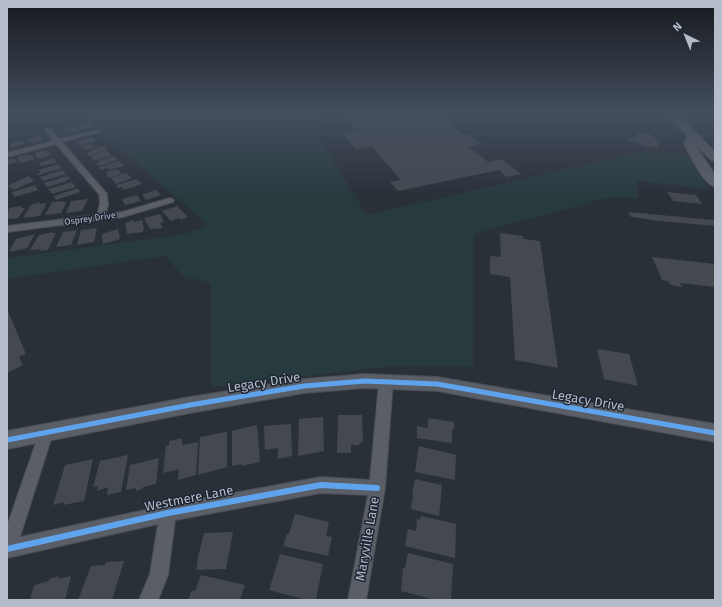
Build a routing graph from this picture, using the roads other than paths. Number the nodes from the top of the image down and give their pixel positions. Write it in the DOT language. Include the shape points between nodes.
graph roads {
  1 [pos="57,142"];
  2 [pos="58,142"];
  3 [pos="690,142"];
  4 [pos="699,142"];
  5 [pos="7,155"];
  6 [pos="715,158"];
  7 [pos="715,183"];
  8 [pos="170,200"];
  9 [pos="100,218"];
  10 [pos="7,229"];
  11 [pos="386,382"];
  12 [pos="46,433"];
  13 [pos="715,433"];
  14 [pos="7,440"];
  15 [pos="377,488"];
  16 [pos="168,513"];
  17 [pos="8,549"];
  18 [pos="148,600"];
  19 [pos="357,600"];
  1 -- 5 [label="street"];
  2 -- 9 [label="street" via="103,194 104,204"];
  3 -- 7 [label="main road" via="705,171"];
  4 -- 6 [label="main road"];
  8 -- 9 [label="street, Osprey Drive"];
  9 -- 10 [label="street, Osprey Drive"];
  11 -- 12 [label="street, Legacy Drive" via="365,381 304,386 190,404"];
  11 -- 13 [label="street, Legacy Drive" via="437,384"];
  11 -- 15 [label="street, Maryville Lane"];
  12 -- 14 [label="street, Legacy Drive"];
  12 -- 17 [label="street"];
  15 -- 16 [label="street, Westmere Lane" via="320,485"];
  15 -- 19 [label="street, Maryville Lane"];
  16 -- 17 [label="street, Westmere Lane"];
  16 -- 18 [label="street" via="158,575"];
}
